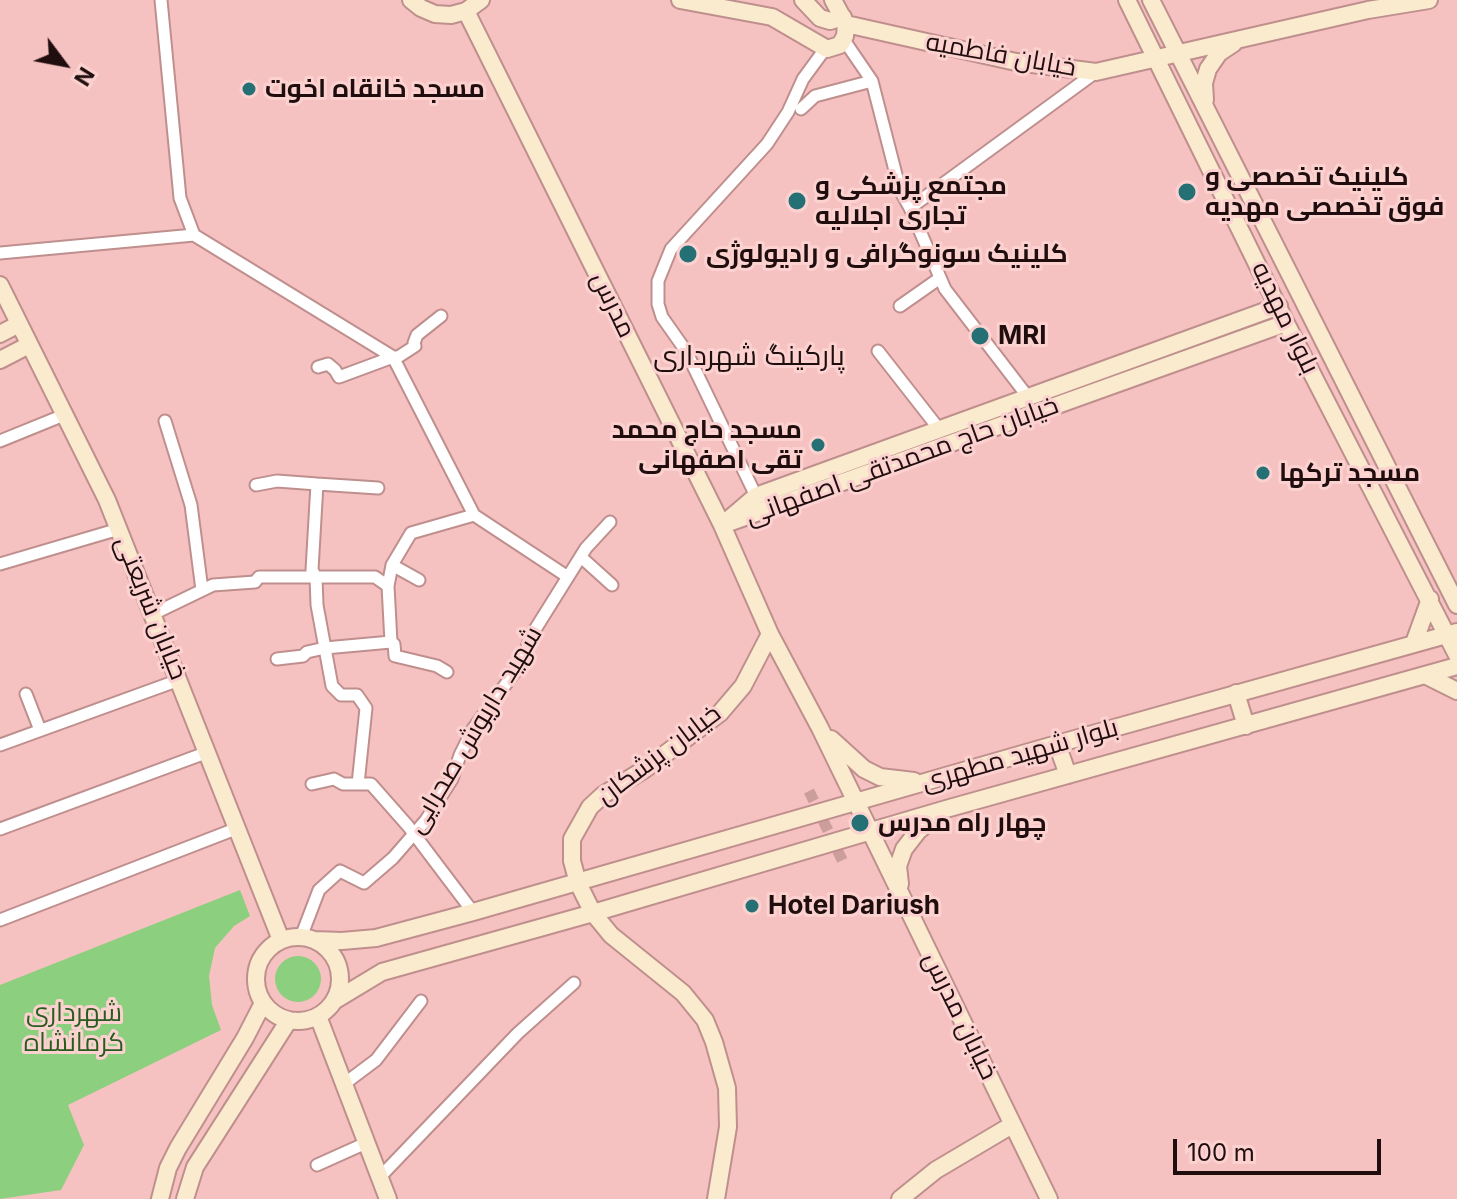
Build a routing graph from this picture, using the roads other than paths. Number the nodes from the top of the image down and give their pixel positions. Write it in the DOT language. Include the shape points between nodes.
graph roads {
  1 [pos="161,0"];
  2 [pos="411,0"];
  3 [pos="481,0"];
  4 [pos="680,0"];
  5 [pos="803,0"];
  6 [pos="833,0"];
  7 [pos="1127,0"];
  8 [pos="1151,0"];
  9 [pos="1429,0"];
  10 [pos="466,11"];
  11 [pos="844,27"];
  12 [pos="1244,38"];
  13 [pos="819,45"];
  14 [pos="1177,52"];
  15 [pos="1154,62"];
  16 [pos="1096,72"];
  17 [pos="872,81"];
  18 [pos="1206,105"];
  19 [pos="801,109"];
  20 [pos="910,208"];
  21 [pos="194,235"];
  22 [pos="0,253"];
  23 [pos="940,278"];
  24 [pos="0,285"];
  25 [pos="900,306"];
  26 [pos="1279,306"];
  27 [pos="1263,312"];
  28 [pos="441,316"];
  29 [pos="19,324"];
  30 [pos="1278,326"];
  31 [pos="0,334"];
  32 [pos="29,345"];
  33 [pos="878,351"];
  34 [pos="393,357"];
  35 [pos="0,360"];
  36 [pos="318,367"];
  37 [pos="1028,397"];
  38 [pos="64,415"];
  39 [pos="165,421"];
  40 [pos="939,429"];
  41 [pos="0,441"];
  42 [pos="317,484"];
  43 [pos="256,485"];
  44 [pos="378,488"];
  45 [pos="756,496"];
  46 [pos="474,515"];
  47 [pos="610,522"];
  48 [pos="722,525"];
  49 [pos="119,529"];
  50 [pos="581,557"];
  51 [pos="0,564"];
  52 [pos="392,565"];
  53 [pos="316,577"];
  54 [pos="568,577"];
  55 [pos="419,580"];
  56 [pos="612,585"];
  57 [pos="388,586"];
  58 [pos="202,590"];
  59 [pos="1452,590"];
  60 [pos="1430,599"];
  61 [pos="1457,605"];
  62 [pos="153,614"];
  63 [pos="1452,633"];
  64 [pos="770,634"];
  65 [pos="391,642"];
  66 [pos="1414,643"];
  67 [pos="325,648"];
  68 [pos="1457,655"];
  69 [pos="277,659"];
  70 [pos="1457,666"];
  71 [pos="447,672"];
  72 [pos="1425,675"];
  73 [pos="179,680"];
  74 [pos="1457,691"];
  75 [pos="1236,693"];
  76 [pos="26,694"];
  77 [pos="1246,726"];
  78 [pos="820,728"];
  79 [pos="40,730"];
  80 [pos="1057,744"];
  81 [pos="0,745"];
  82 [pos="208,752"];
  83 [pos="1068,775"];
  84 [pos="928,781"];
  85 [pos="312,784"];
  86 [pos="358,784"];
  87 [pos="856,802"];
  88 [pos="946,809"];
  89 [pos="238,828"];
  90 [pos="0,829"];
  91 [pos="871,832"];
  92 [pos="415,836"];
  93 [pos="578,883"];
  94 [pos="901,893"];
  95 [pos="473,912"];
  96 [pos="593,913"];
  97 [pos="0,920"];
  98 [pos="308,938"];
  99 [pos="281,940"];
  100 [pos="574,983"];
  101 [pos="334,1001"];
  102 [pos="421,1001"];
  103 [pos="263,1003"];
  104 [pos="318,1016"];
  105 [pos="289,1020"];
  106 [pos="344,1084"];
  107 [pos="1012,1125"];
  108 [pos="366,1143"];
  109 [pos="317,1165"];
  110 [pos="380,1177"];
  111 [pos="160,1199"];
  112 [pos="185,1199"];
  113 [pos="388,1199"];
  114 [pos="716,1199"];
  115 [pos="900,1199"];
  116 [pos="1049,1199"];
  1 -- 21 [label="street" via="180,198"];
  2 -- 10 [label="main road" via="435,14"];
  3 -- 10 [label="main road"];
  4 -- 13 [label="main road" via="772,17"];
  5 -- 11 [label="main road, خیابان فاطمیه" via="820,18"];
  6 -- 11 [label="main road"];
  7 -- 15 [label="main road, بلوار مهدیه"];
  8 -- 14 [label="main road, بلوار مهدیه"];
  9 -- 12 [label="main road, خیابان فاطمیه"];
  10 -- 48 [label="main road, مدرس"];
  11 -- 13 [label="main road" via="833,49"];
  11 -- 16 [label="main road, خیابان فاطمیه" via="1016,62"];
  11 -- 17 [label="street"];
  12 -- 14 [label="main road, خیابان فاطمیه"];
  12 -- 18 [label="main road" via="1219,53 1208,69"];
  13 -- 45 [label="street" via="767,144 671,249 658,281 662,317 686,351"];
  14 -- 15 [label="main road, خیابان فاطمیه"];
  14 -- 18 [label="main road, بلوار مهدیه"];
  15 -- 16 [label="main road, خیابان فاطمیه"];
  15 -- 26 [label="main road, بلوار مهدیه"];
  16 -- 20 [label="street"];
  17 -- 19 [label="street" via="815,96"];
  17 -- 20 [label="street" via="900,190"];
  18 -- 59 [label="main road, بلوار مهدیه"];
  20 -- 23 [label="street"];
  21 -- 22 [label="street"];
  21 -- 34 [label="street"];
  23 -- 25 [label="street"];
  23 -- 37 [label="street"];
  24 -- 29 [label="main road, خیابان شریعتی"];
  26 -- 27 [label="main road, خیابان حاج محمدتقی اصفهانی"];
  26 -- 30 [label="main road, بلوار مهدیه"];
  27 -- 30 [label="main road"];
  27 -- 37 [label="main road, خیابان حاج محمدتقی اصفهانی"];
  28 -- 34 [label="street" via="417,335 415,346"];
  29 -- 31 [label="main road"];
  29 -- 32 [label="main road, خیابان شریعتی"];
  30 -- 48 [label="main road, خیابان حاج محمدتقی اصفهانی"];
  30 -- 60 [label="main road, بلوار مهدیه"];
  32 -- 35 [label="main road"];
  32 -- 38 [label="main road, خیابان شریعتی"];
  33 -- 40 [label="street"];
  34 -- 36 [label="street" via="339,377 328,364"];
  34 -- 46 [label="street"];
  37 -- 40 [label="main road, خیابان حاج محمدتقی اصفهانی"];
  38 -- 41 [label="street"];
  38 -- 49 [label="main road, خیابان شریعتی"];
  39 -- 58 [label="street" via="191,505"];
  40 -- 45 [label="main road, خیابان حاج محمدتقی اصفهانی"];
  42 -- 43 [label="street"];
  42 -- 44 [label="street"];
  42 -- 53 [label="street" via="312,570"];
  45 -- 48 [label="main road, خیابان حاج محمدتقی اصفهانی"];
  46 -- 52 [label="street" via="411,533"];
  46 -- 54 [label="street"];
  47 -- 50 [label="street, شهید داریوش صحرایی"];
  48 -- 64 [label="main road, مدرس"];
  49 -- 51 [label="street"];
  49 -- 62 [label="main road, خیابان شریعتی"];
  50 -- 54 [label="street, شهید داریوش صحرایی"];
  50 -- 56 [label="street"];
  52 -- 55 [label="street"];
  52 -- 57 [label="street"];
  53 -- 57 [label="street" via="375,577"];
  53 -- 58 [label="street" via="259,577"];
  53 -- 67 [label="street"];
  54 -- 92 [label="street, شهید داریوش صحرایی" via="531,636 522,662 473,729 452,779"];
  57 -- 65 [label="street"];
  58 -- 62 [label="street"];
  59 -- 61 [label="main road, بلوار مهدیه"];
  60 -- 63 [label="main road, بلوار مهدیه"];
  60 -- 66 [label="main road"];
  62 -- 73 [label="main road, خیابان شریعتی"];
  63 -- 66 [label="main road, بلوار شهید مطهری"];
  63 -- 68 [label="main road, بلوار مهدیه"];
  64 -- 78 [label="main road, مدرس"];
  64 -- 93 [label="main road, خیابان پزشکان" via="743,686 720,713 590,807 572,839"];
  65 -- 67 [label="street"];
  65 -- 71 [label="street" via="395,656"];
  66 -- 75 [label="main road, بلوار شهید مطهری"];
  67 -- 69 [label="street"];
  67 -- 86 [label="street" via="332,686 341,695 357,695 366,708"];
  70 -- 72 [label="main road, بلوار شهید مطهری"];
  72 -- 74 [label="main road"];
  72 -- 77 [label="main road, بلوار شهید مطهری"];
  73 -- 79 [label="street"];
  73 -- 82 [label="main road, خیابان شریعتی"];
  75 -- 77 [label="main road"];
  75 -- 80 [label="main road, بلوار شهید مطهری"];
  76 -- 79 [label="street"];
  77 -- 83 [label="main road, بلوار شهید مطهری"];
  78 -- 84 [label="main road" via="880,777"];
  78 -- 87 [label="main road, مدرس"];
  79 -- 81 [label="street"];
  80 -- 83 [label="main road"];
  80 -- 84 [label="main road, بلوار شهید مطهری"];
  82 -- 89 [label="main road, خیابان شریعتی"];
  82 -- 90 [label="street"];
  83 -- 88 [label="main road, بلوار شهید مطهری"];
  84 -- 87 [label="main road, بلوار شهید مطهری"];
  85 -- 86 [label="street" via="334,779"];
  86 -- 92 [label="street" via="371,784"];
  87 -- 91 [label="main road, خیابان مدرس"];
  87 -- 93 [label="main road, بلوار شهید مطهری"];
  88 -- 91 [label="main road, بلوار شهید مطهری"];
  88 -- 94 [label="main road" via="904,849 898,866"];
  89 -- 97 [label="street"];
  89 -- 99 [label="main road, خیابان شریعتی"];
  91 -- 94 [label="main road, خیابان مدرس"];
  91 -- 96 [label="main road, بلوار شهید مطهری"];
  92 -- 95 [label="street"];
  92 -- 98 [label="street, شهید داریوش صحرایی" via="364,883 340,871 319,890"];
  93 -- 95 [label="main road, بلوار شهید مطهری"];
  93 -- 96 [label="main road, خیابان پزشکان"];
  94 -- 107 [label="main road, خیابان مدرس"];
  95 -- 98 [label="main road, بلوار شهید مطهری" via="376,938"];
  96 -- 101 [label="main road, بلوار شهید مطهری" via="382,972"];
  96 -- 114 [label="main road, خیابان پزشکان" via="611,935 683,993 705,1020 727,1088 728,1127"];
  98 -- 99 [label="main road"];
  98 -- 101 [label="main road" via="335,959 340,973"];
  99 -- 103 [label="main road" via="261,958 257,970"];
  100 -- 110 [label="street" via="518,1033"];
  101 -- 104 [label="main road"];
  102 -- 106 [label="street" via="376,1060"];
  103 -- 105 [label="main road"];
  103 -- 111 [label="main road" via="178,1148"];
  104 -- 105 [label="main road"];
  104 -- 106 [label="main road"];
  105 -- 112 [label="main road" via="195,1167"];
  106 -- 108 [label="main road"];
  107 -- 115 [label="main road" via="936,1170"];
  107 -- 116 [label="main road, خیابان مدرس"];
  108 -- 109 [label="street"];
  108 -- 110 [label="main road"];
  110 -- 113 [label="main road"];
}
